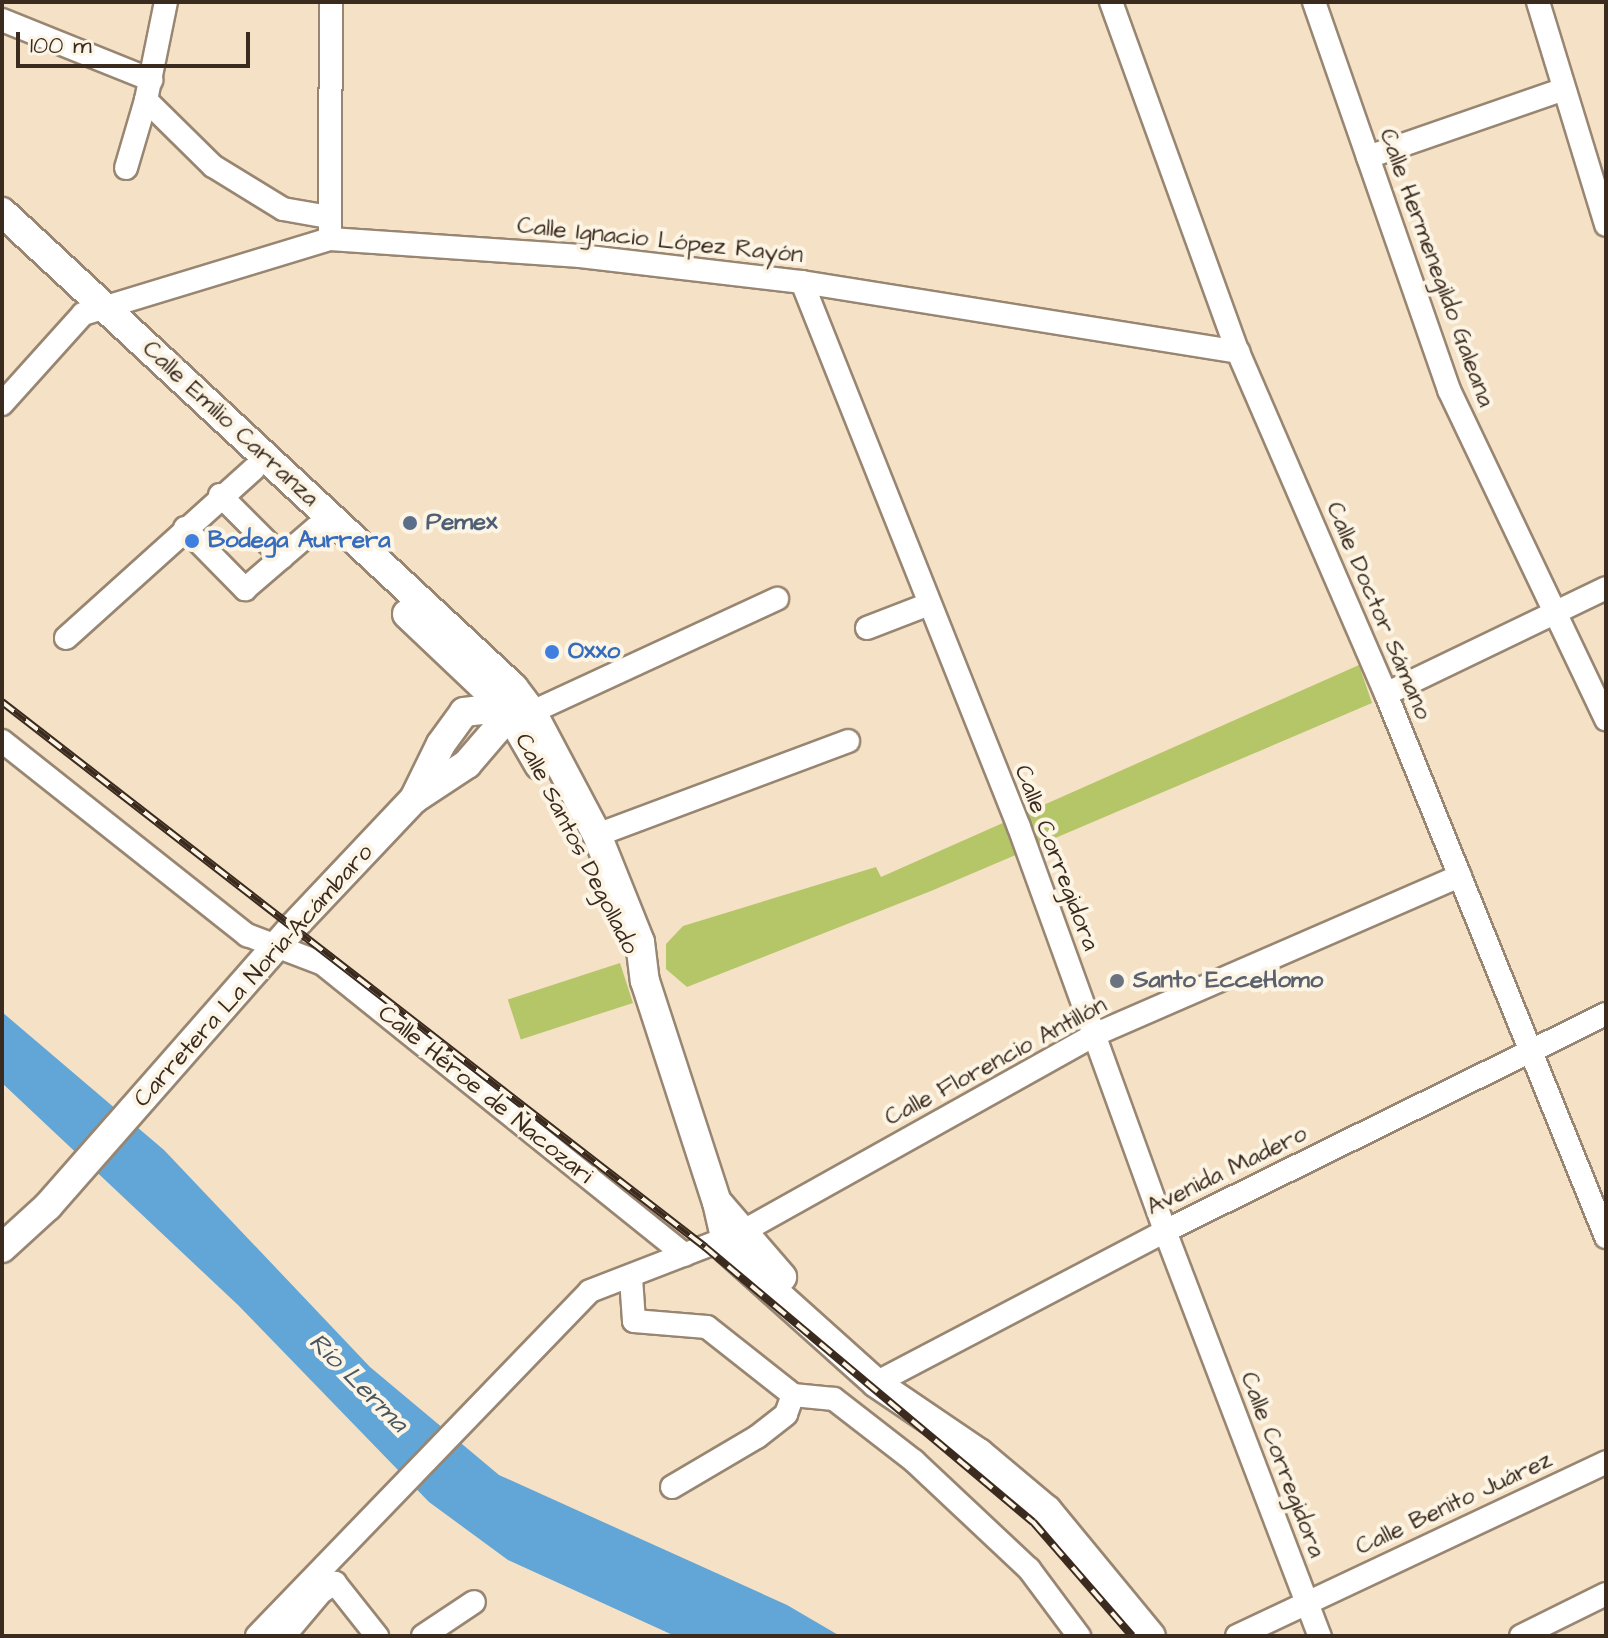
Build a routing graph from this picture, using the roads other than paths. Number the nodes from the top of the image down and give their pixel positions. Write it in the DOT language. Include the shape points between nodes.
graph roads {
  1 [pos="6,2"];
  2 [pos="166,2"];
  3 [pos="331,2"];
  4 [pos="1111,2"];
  5 [pos="1314,2"];
  6 [pos="1538,2"];
  7 [pos="2,18"];
  8 [pos="1564,89"];
  9 [pos="149,90"];
  10 [pos="1368,157"];
  11 [pos="126,168"];
  12 [pos="2,212"];
  13 [pos="1606,225"];
  14 [pos="330,228"];
  15 [pos="2,238"];
  16 [pos="802,282"];
  17 [pos="92,310"];
  18 [pos="1238,352"];
  19 [pos="2,404"];
  20 [pos="254,469"];
  21 [pos="220,495"];
  22 [pos="185,528"];
  23 [pos="316,528"];
  24 [pos="282,557"];
  25 [pos="1606,588"];
  26 [pos="777,599"];
  27 [pos="929,604"];
  28 [pos="1556,616"];
  29 [pos="867,628"];
  30 [pos="66,638"];
  31 [pos="467,671"];
  32 [pos="1386,694"];
  33 [pos="519,703"];
  34 [pos="464,712"];
  35 [pos="1606,719"];
  36 [pos="2,741"];
  37 [pos="848,741"];
  38 [pos="537,760"];
  39 [pos="467,764"];
  40 [pos="414,799"];
  41 [pos="597,835"];
  42 [pos="1460,876"];
  43 [pos="279,945"];
  44 [pos="645,981"];
  45 [pos="1606,1014"];
  46 [pos="1094,1035"];
  47 [pos="1530,1050"];
  48 [pos="1165,1231"];
  49 [pos="731,1236"];
  50 [pos="1606,1237"];
  51 [pos="2,1248"];
  52 [pos="685,1255"];
  53 [pos="631,1278"];
  54 [pos="882,1379"];
  55 [pos="793,1395"];
  56 [pos="1606,1462"];
  57 [pos="672,1487"];
  58 [pos="1606,1594"];
  59 [pos="1307,1601"];
  60 [pos="474,1602"];
  61 [pos="257,1636"];
  62 [pos="284,1636"];
  63 [pos="377,1636"];
  64 [pos="423,1636"];
  65 [pos="1079,1636"];
  66 [pos="1151,1636"];
  67 [pos="1237,1636"];
  68 [pos="1320,1636"];
  69 [pos="1521,1636"];
  1 -- 7 [label="street"];
  2 -- 9 [label="street"];
  3 -- 14 [label="street"];
  4 -- 18 [label="street, Calle Doctor Sámano"];
  5 -- 10 [label="street, Calle Hermenegildo Galeana"];
  6 -- 8 [label="street"];
  7 -- 9 [label="street"];
  8 -- 10 [label="street"];
  8 -- 13 [label="street"];
  9 -- 11 [label="street"];
  9 -- 14 [label="street" via="213,166 283,209"];
  10 -- 28 [label="street, Calle Hermenegildo Galeana" via="1449,390"];
  12 -- 17 [label="main road, Calle Emilio Carranza"];
  14 -- 16 [label="street, Calle Ignacio López Rayón"];
  14 -- 17 [label="street, Calle Ignacio López Rayón"];
  15 -- 17 [label="main road, Calle Emilio Carranza"];
  16 -- 18 [label="street, Calle Ignacio López Rayón"];
  16 -- 27 [label="street, Calle Corregidora"];
  17 -- 19 [label="street"];
  17 -- 20 [label="main road, Calle Emilio Carranza"];
  17 -- 33 [label="main road, Calle Emilio Carranza"];
  18 -- 32 [label="street, Calle Doctor Sámano"];
  20 -- 21 [label="street"];
  20 -- 23 [label="main road, Calle Emilio Carranza"];
  21 -- 22 [label="street"];
  21 -- 24 [label="street"];
  22 -- 24 [label="street" via="245,589"];
  22 -- 30 [label="street"];
  23 -- 24 [label="street"];
  23 -- 31 [label="main road, Calle Emilio Carranza"];
  25 -- 28 [label="street"];
  26 -- 33 [label="street"];
  27 -- 29 [label="street"];
  27 -- 46 [label="street, Calle Corregidora"];
  28 -- 32 [label="street"];
  28 -- 35 [label="street, Calle Hermenegildo Galeana"];
  31 -- 33 [label="main road, Calle Emilio Carranza"];
  31 -- 34 [label="main road" via="471,683"];
  32 -- 42 [label="street, Calle Doctor Sámano"];
  33 -- 34 [label="main road"];
  33 -- 38 [label="main road, Calle Santos Degollado"];
  33 -- 39 [label="main road, Carretera La Noria-Acámbaro"];
  33 -- 41 [label="main road, Calle Santos Degollado"];
  34 -- 40 [label="main road"];
  36 -- 43 [label="street, Calle Héroe de Nacozari" via="247,935"];
  37 -- 41 [label="street"];
  38 -- 39 [label="main road" via="501,753"];
  38 -- 44 [label="main road, Calle Santos Degollado"];
  39 -- 40 [label="main road, Carretera La Noria-Acámbaro"];
  40 -- 43 [label="main road, Carretera La Noria-Acámbaro"];
  41 -- 44 [label="main road, Calle Santos Degollado" via="640,942"];
  42 -- 46 [label="street, Calle Florencio Antillón"];
  42 -- 47 [label="street, Calle Doctor Sámano"];
  43 -- 51 [label="main road, Carretera La Noria-Acámbaro" via="48,1206"];
  43 -- 52 [label="street, Calle Héroe de Nacozari" via="323,964"];
  44 -- 49 [label="main road, Calle Santos Degollado"];
  45 -- 47 [label="street, Avenida Madero"];
  46 -- 48 [label="street, Calle Corregidora"];
  46 -- 49 [label="street, Calle Florencio Antillón"];
  47 -- 48 [label="street, Avenida Madero"];
  47 -- 50 [label="street, Calle Doctor Sámano"];
  48 -- 54 [label="street, Avenida Madero"];
  48 -- 59 [label="street, Calle Corregidora"];
  49 -- 52 [label="street, Calle Florencio Antillón"];
  49 -- 54 [label="main road"];
  52 -- 53 [label="street, Calle Florencio Antillón"];
  53 -- 55 [label="street" via="634,1321 707,1327"];
  53 -- 61 [label="street, Calle Florencio Antillón" via="590,1291"];
  54 -- 66 [label="main road" via="1047,1510"];
  55 -- 57 [label="street" via="786,1414 757,1437"];
  55 -- 65 [label="street" via="834,1399 914,1461 1029,1569"];
  56 -- 59 [label="street, Calle Benito Juárez"];
  58 -- 69 [label="street"];
  59 -- 67 [label="street, Calle Benito Juárez"];
  59 -- 68 [label="street, Calle Corregidora"];
  60 -- 64 [label="street"];
  62 -- 63 [label="street" via="330,1584 348,1597"];
}
